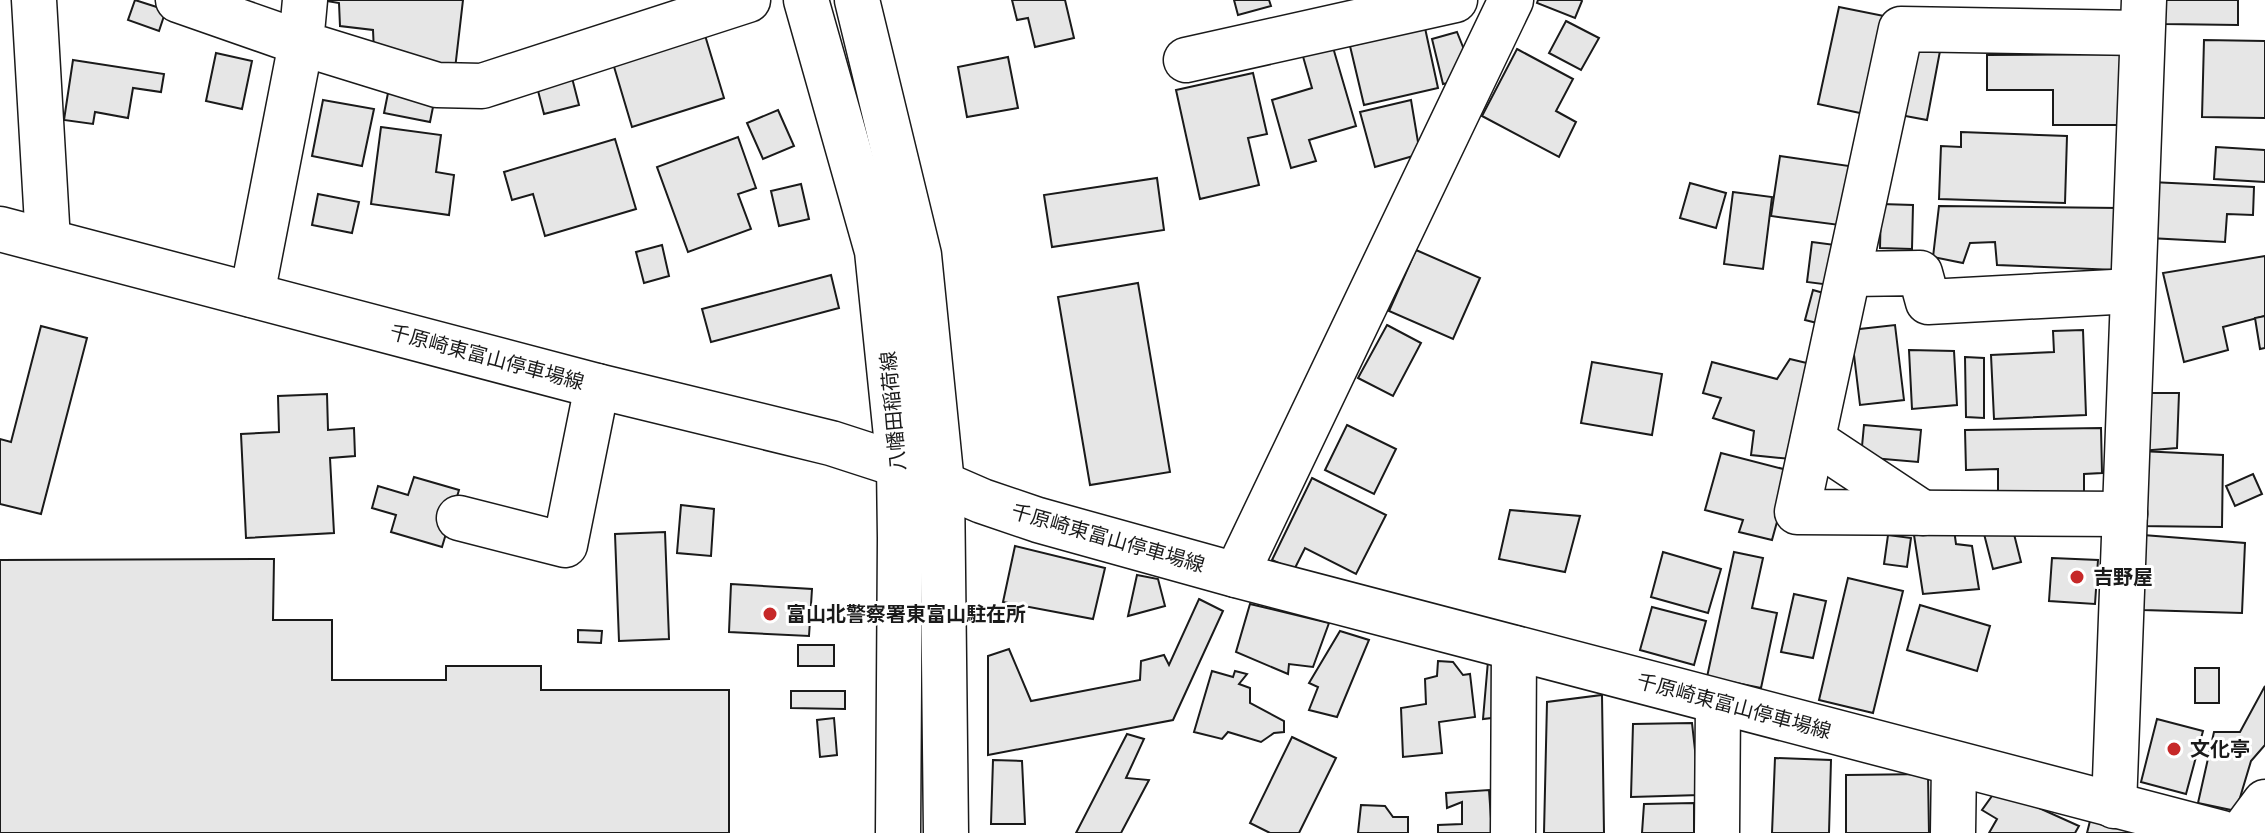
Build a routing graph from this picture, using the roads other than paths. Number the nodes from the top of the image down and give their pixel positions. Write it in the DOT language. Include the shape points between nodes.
graph roads {
  1 [pos="34,0"];
  2 [pos="178,0"];
  3 [pos="305,0"];
  4 [pos="748,0"];
  5 [pos="806,0"];
  6 [pos="857,0"];
  7 [pos="1455,0"];
  8 [pos="1511,0"];
  9 [pos="2143,17"];
  10 [pos="301,43"];
  11 [pos="1186,60"];
  12 [pos="0,229"];
  13 [pos="48,241"];
  14 [pos="1849,274"];
  15 [pos="2132,291"];
  16 [pos="252,295"];
  17 [pos="597,386"];
  18 [pos="1813,440"];
  19 [pos="899,465"];
  20 [pos="942,484"];
  21 [pos="1923,513"];
  22 [pos="2125,514"];
  23 [pos="459,518"];
  24 [pos="1236,575"];
  25 [pos="1514,648"];
  26 [pos="1718,702"];
  27 [pos="1954,764"];
  28 [pos="2265,802"];
  29 [pos="2114,806"];
  30 [pos="898,833"];
  31 [pos="946,833"];
  32 [pos="1513,833"];
  33 [pos="1717,833"];
  34 [pos="1953,833"];
  35 [pos="2222,833"];
  36 [pos="2242,833"];
  1 -- 13 [label="street"];
  2 -- 10 [label="street"];
  3 -- 10 [label="street"];
  4 -- 10 [label="street" via="482,86 437,85"];
  5 -- 19 [label="street, 八幡田稲荷線" via="877,251"];
  6 -- 20 [label="street, 八幡田稲荷線" via="919,255"];
  7 -- 11 [label="street"];
  8 -- 24 [label="street"];
  9 -- 14 [label="street" via="1901,29"];
  9 -- 15 [label="street"];
  10 -- 16 [label="street"];
  12 -- 13 [label="street, 千原崎東富山停車場線"];
  13 -- 16 [label="street, 千原崎東富山停車場線"];
  14 -- 15 [label="street" via="1920,273 1928,302"];
  14 -- 18 [label="street"];
  15 -- 22 [label="street"];
  16 -- 17 [label="street, 千原崎東富山停車場線"];
  17 -- 19 [label="street, 千原崎東富山停車場線" via="831,443"];
  17 -- 23 [label="street" via="565,545"];
  18 -- 21 [label="street"];
  18 -- 21 [label="street" via="1797,512"];
  19 -- 20 [label="street, 千原崎東富山停車場線"];
  19 -- 30 [label="street, 八幡田稲荷線"];
  20 -- 24 [label="street, 千原崎東富山停車場線" via="1038,520"];
  20 -- 31 [label="street, 八幡田稲荷線"];
  21 -- 22 [label="street"];
  22 -- 29 [label="street"];
  24 -- 25 [label="street, 千原崎東富山停車場線"];
  25 -- 26 [label="street, 千原崎東富山停車場線"];
  25 -- 32 [label="street"];
  26 -- 27 [label="street, 千原崎東富山停車場線"];
  26 -- 33 [label="street"];
  27 -- 29 [label="street, 千原崎東富山停車場線"];
  27 -- 34 [label="street"];
  28 -- 36 [label="street"];
  29 -- 35 [label="street, 千原崎東富山停車場線"];
}
